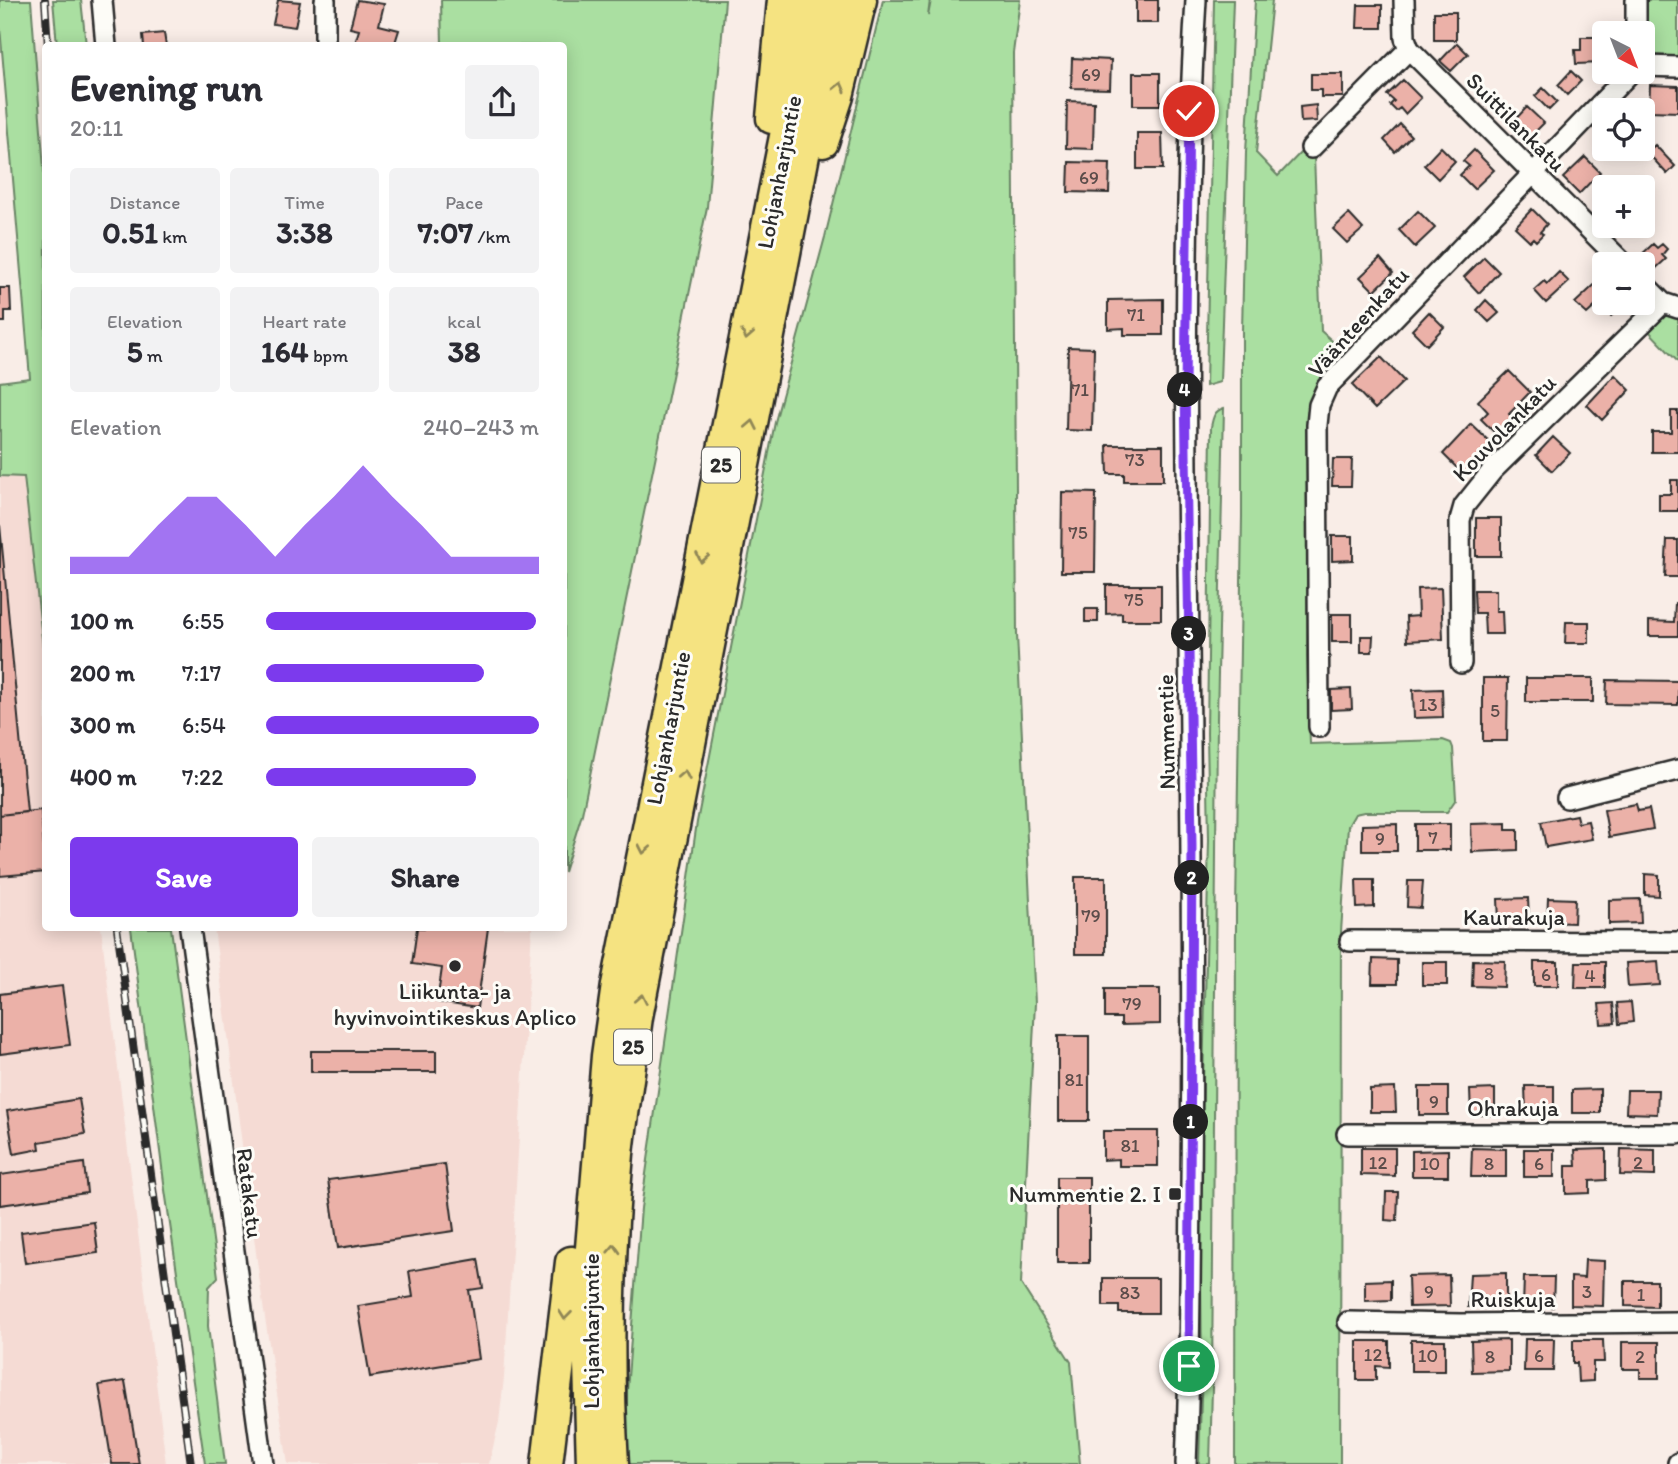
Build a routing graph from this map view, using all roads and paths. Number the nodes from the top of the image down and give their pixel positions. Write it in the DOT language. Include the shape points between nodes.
graph roads {
  1 [pos="102,0"];
  2 [pos="325,0"];
  3 [pos="783,0"];
  4 [pos="812,0"];
  5 [pos="834,0"];
  6 [pos="861,0"];
  7 [pos="1196,0"];
  8 [pos="1404,0"];
  9 [pos="1636,0"];
  10 [pos="1636,21"];
  11 [pos="106,42"];
  12 [pos="325,42"];
  13 [pos="1409,49"];
  14 [pos="1656,66"];
  15 [pos="1678,67"];
  16 [pos="1619,84"];
  17 [pos="1311,148"];
  18 [pos="1531,173"];
  19 [pos="1612,252"];
  20 [pos="771,268"];
  21 [pos="1655,293"];
  22 [pos="1670,305"];
  23 [pos="1461,663"];
  24 [pos="1319,727"];
  25 [pos="1678,770"];
  26 [pos="1567,798"];
  27 [pos="190,931"];
  28 [pos="1350,941"];
  29 [pos="1678,942"];
  30 [pos="607,1056"];
  31 [pos="1347,1134"];
  32 [pos="1678,1134"];
  33 [pos="1348,1322"];
  34 [pos="1678,1322"];
  35 [pos="263,1464"];
  36 [pos="547,1464"];
  37 [pos="592,1464"];
  38 [pos="613,1464"];
  39 [pos="1186,1464"];
  1 -- 11 [label="street"];
  2 -- 12 [label="street"];
  3 -- 20 [label="highway"];
  4 -- 20 [label="highway, Lohjanharjuntie / 25"];
  5 -- 20 [label="highway, Lohjanharjuntie / 25"];
  20 -- 6 [label="highway, one-way" via="838,96"];
  7 -- 39 [label="street, Nummentie" via="1186,208 1192,846"];
  8 -- 13 [label="street"];
  9 -- 10 [label="street"];
  13 -- 17 [label="street"];
  13 -- 18 [label="street, Suittilankatu"];
  14 -- 15 [label="street"];
  16 -- 18 [label="street, Väänteenkatu"];
  18 -- 19 [label="street, Suittilankatu"];
  18 -- 24 [label="street, Väänteenkatu" via="1327,387 1319,405"];
  20 -- 30 [label="highway, Lohjanharjuntie / 25, one-way" via="617,985"];
  38 -- 20 [label="highway, Lohjanharjuntie / 25, one-way" via="612,1292 618,1154 637,1017"];
  21 -- 22 [label="street"];
  22 -- 23 [label="street, Kouvolankatu" via="1492,471 1464,506 1460,520"];
  25 -- 26 [label="street"];
  27 -- 35 [label="street, Ratakatu"];
  28 -- 29 [label="street, Kaurakuja"];
  30 -- 36 [label="highway, one-way" via="588,1108"];
  30 -- 37 [label="highway, Lohjanharjuntie / 25" via="587,1296"];
  31 -- 32 [label="street, Ohrakuja"];
  33 -- 34 [label="street, Ruiskuja"];
}
